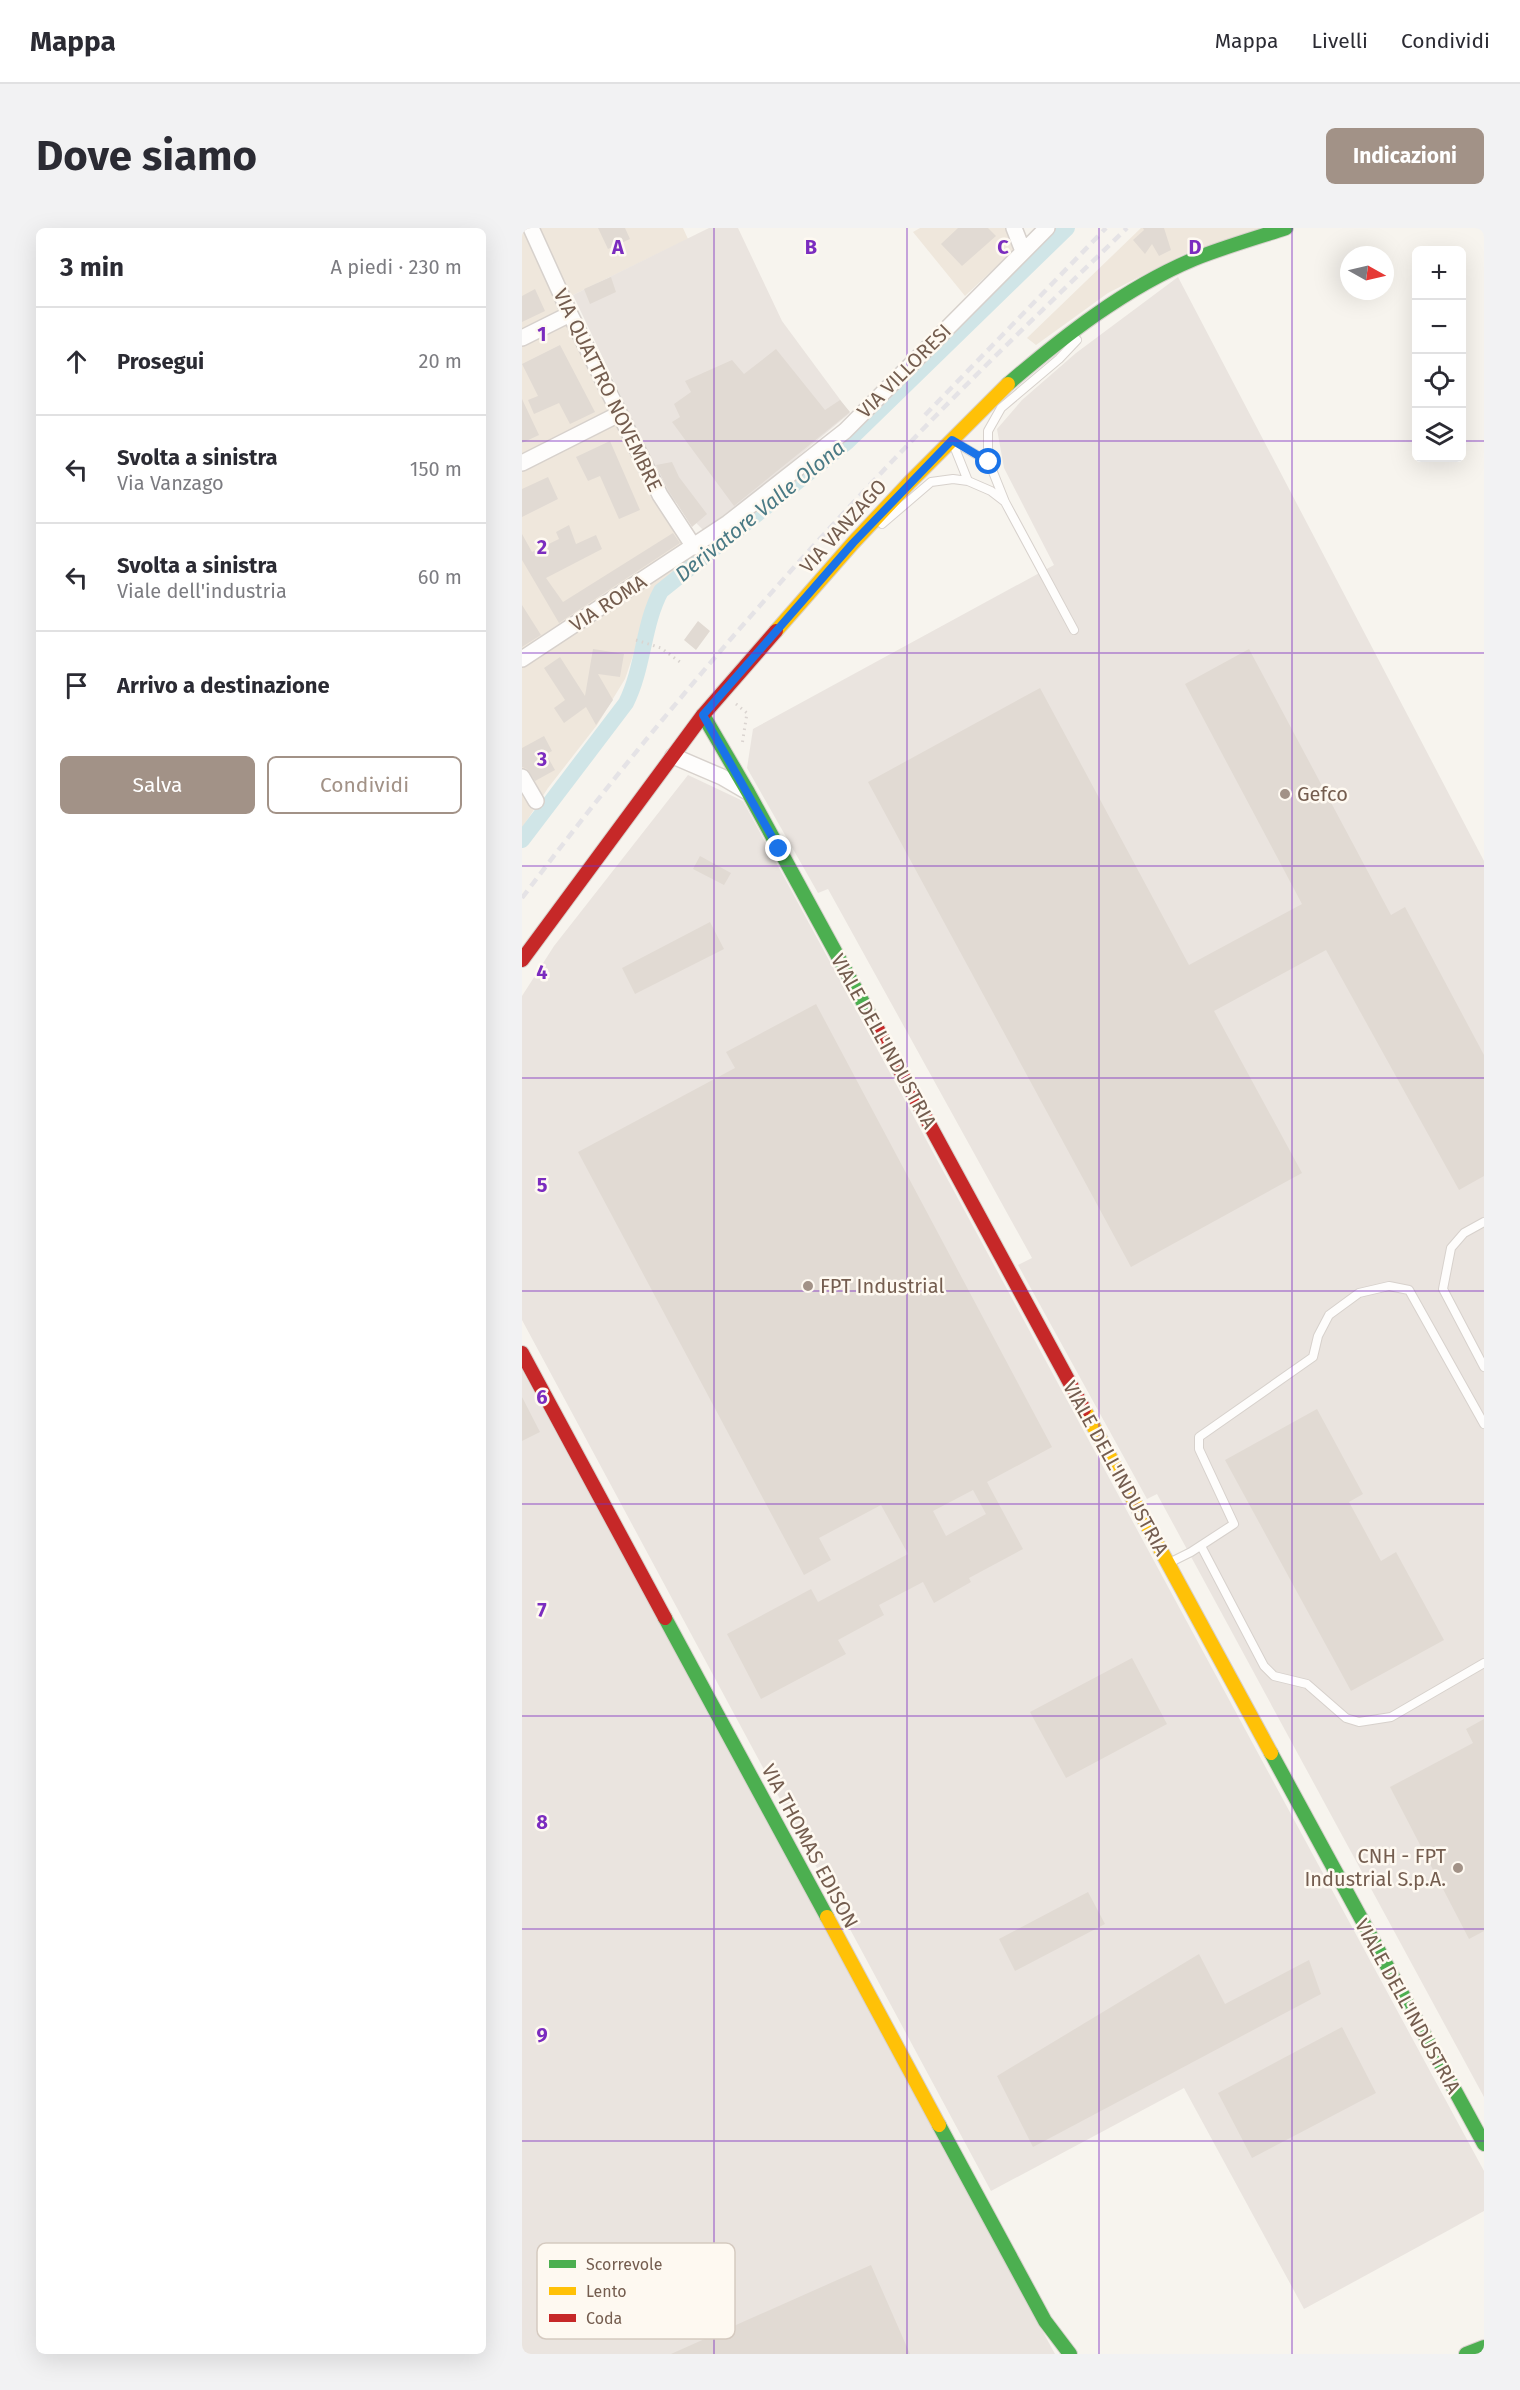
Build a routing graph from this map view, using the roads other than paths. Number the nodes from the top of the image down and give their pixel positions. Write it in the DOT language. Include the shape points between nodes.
graph roads {
  1 [pos="531,228"];
  2 [pos="1014,228"];
  3 [pos="1047,228"];
  4 [pos="1253,228"];
  5 [pos="1286,228"];
  6 [pos="1231,247"];
  7 [pos="1023,251"];
  8 [pos="1108,306"];
  9 [pos="570,314"];
  10 [pos="522,338"];
  11 [pos="619,414"];
  12 [pos="952,440"];
  13 [pos="989,462"];
  14 [pos="522,463"];
  15 [pos="968,481"];
  16 [pos="1005,502"];
  17 [pos="853,543"];
  18 [pos="693,547"];
  19 [pos="1074,630"];
  20 [pos="522,659"];
  21 [pos="703,715"];
  22 [pos="673,756"];
  23 [pos="522,777"];
  24 [pos="748,792"];
  25 [pos="536,801"];
  26 [pos="522,960"];
  27 [pos="1484,1222"];
  28 [pos="522,1353"];
  29 [pos="1484,1366"];
  30 [pos="1484,1424"];
  31 [pos="1201,1546"];
  32 [pos="1168,1564"];
  33 [pos="1484,1663"];
  34 [pos="1484,2144"];
  35 [pos="1484,2347"];
  36 [pos="1070,2354"];
  37 [pos="1466,2354"];
  1 -- 9 [label="street, VIA QUATTRO NOVEMBRE"];
  2 -- 7 [label="street"];
  3 -- 7 [label="street, VIA VILLORESI"];
  4 -- 6 [label="street"];
  5 -- 6 [label="street, VIA VANZAGO"];
  6 -- 8 [label="street, VIA VANZAGO" via="1194,259"];
  7 -- 18 [label="street, VIA VILLORESI" via="845,431"];
  8 -- 12 [label="street, VIA VANZAGO" via="1052,346"];
  8 -- 13 [label="lane" via="1059,358 1001,408 988,431"];
  9 -- 10 [label="street"];
  9 -- 11 [label="street, VIA QUATTRO NOVEMBRE"];
  11 -- 14 [label="street"];
  11 -- 18 [label="street, VIA QUATTRO NOVEMBRE" via="660,495"];
  12 -- 13 [label="lane"];
  12 -- 15 [label="lane"];
  12 -- 17 [label="street, VIA VANZAGO"];
  13 -- 16 [label="lane"];
  15 -- 16 [label="lane" via="991,490"];
  15 -- 17 [label="lane" via="932,482 893,516"];
  16 -- 19 [label="lane"];
  17 -- 21 [label="street, VIA VANZAGO"];
  18 -- 20 [label="street, VIA ROMA"];
  21 -- 22 [label="street, VIA VANZAGO"];
  21 -- 24 [label="street, VIALE DELL'INDUSTRIA"];
  22 -- 24 [label="street"];
  22 -- 26 [label="street, VIA VANZAGO"];
  23 -- 25 [label="street"];
  24 -- 32 [label="street, VIALE DELL'INDUSTRIA"];
  27 -- 29 [label="lane" via="1464,1233 1451,1248 1443,1289"];
  28 -- 36 [label="street, VIA THOMAS EDISON" via="1045,2321"];
  30 -- 31 [label="lane" via="1410,1290 1389,1286 1359,1293 1329,1314 1313,1357 1199,1437 1199,1449 1234,1524"];
  31 -- 32 [label="lane"];
  31 -- 33 [label="lane" via="1264,1666 1274,1676 1307,1684 1346,1718 1359,1722 1391,1717"];
  32 -- 34 [label="street, VIALE DELL'INDUSTRIA"];
  35 -- 37 [label="street"];
}
